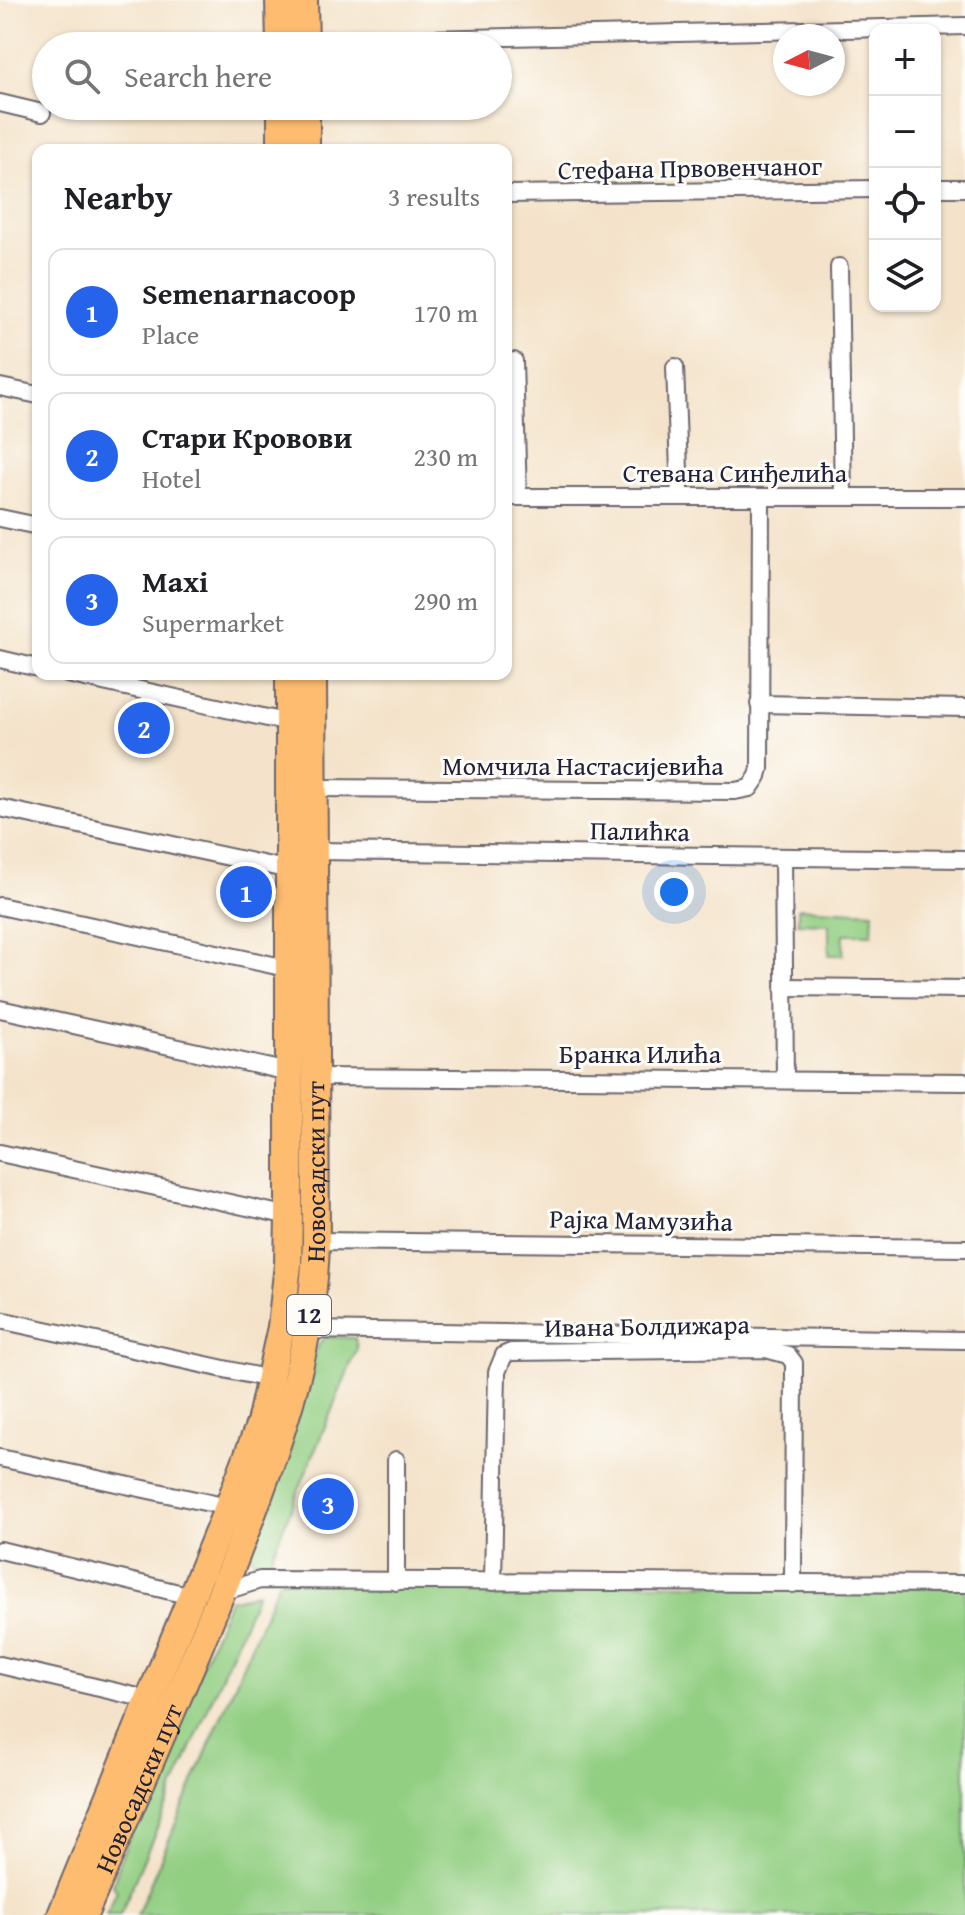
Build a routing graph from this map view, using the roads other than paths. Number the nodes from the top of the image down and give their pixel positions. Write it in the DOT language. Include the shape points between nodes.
graph roads {
  1 [pos="279,0"];
  2 [pos="304,0"];
  3 [pos="965,26"];
  4 [pos="292,32"];
  5 [pos="299,32"];
  6 [pos="512,39"];
  7 [pos="0,103"];
  8 [pos="32,111"];
  9 [pos="281,120"];
  10 [pos="306,120"];
  11 [pos="281,144"];
  12 [pos="306,144"];
  13 [pos="941,188"];
  14 [pos="965,188"];
  15 [pos="869,189"];
  16 [pos="512,194"];
  17 [pos="839,267"];
  18 [pos="514,361"];
  19 [pos="675,367"];
  20 [pos="0,387"];
  21 [pos="32,394"];
  22 [pos="512,497"];
  23 [pos="680,497"];
  24 [pos="761,497"];
  25 [pos="843,497"];
  26 [pos="965,497"];
  27 [pos="0,518"];
  28 [pos="32,525"];
  29 [pos="0,659"];
  30 [pos="32,667"];
  31 [pos="94,680"];
  32 [pos="289,680"];
  33 [pos="313,680"];
  34 [pos="759,704"];
  35 [pos="965,708"];
  36 [pos="290,723"];
  37 [pos="314,788"];
  38 [pos="0,808"];
  39 [pos="315,851"];
  40 [pos="783,857"];
  41 [pos="965,859"];
  42 [pos="290,870"];
  43 [pos="0,906"];
  44 [pos="291,969"];
  45 [pos="785,987"];
  46 [pos="965,989"];
  47 [pos="0,1009"];
  48 [pos="302,1074"];
  49 [pos="785,1079"];
  50 [pos="965,1082"];
  51 [pos="0,1153"];
  52 [pos="289,1216"];
  53 [pos="316,1241"];
  54 [pos="965,1248"];
  55 [pos="0,1320"];
  56 [pos="307,1330"];
  57 [pos="965,1340"];
  58 [pos="270,1379"];
  59 [pos="0,1458"];
  60 [pos="396,1460"];
  61 [pos="228,1507"];
  62 [pos="0,1550"];
  63 [pos="236,1554"];
  64 [pos="260,1580"];
  65 [pos="396,1582"];
  66 [pos="493,1582"];
  67 [pos="793,1584"];
  68 [pos="965,1584"];
  69 [pos="222,1592"];
  70 [pos="191,1596"];
  71 [pos="0,1665"];
  72 [pos="147,1699"];
  73 [pos="61,1915"];
  74 [pos="84,1915"];
  1 -- 4 [label="main road"];
  2 -- 5 [label="main road"];
  3 -- 6 [label="street"];
  7 -- 8 [label="street"];
  9 -- 11 [label="main road"];
  10 -- 12 [label="main road"];
  13 -- 14 [label="street"];
  15 -- 16 [label="street, Стефана Првовенчаног"];
  17 -- 25 [label="street"];
  18 -- 22 [label="street"];
  19 -- 23 [label="street"];
  20 -- 21 [label="street"];
  22 -- 23 [label="street, Стевана Синђелића"];
  23 -- 24 [label="street, Стевана Синђелића"];
  24 -- 25 [label="street, Стевана Синђелића"];
  24 -- 34 [label="street, Момчила Настасијевића"];
  25 -- 26 [label="street, Стевана Синђелића"];
  27 -- 28 [label="street"];
  29 -- 30 [label="street"];
  31 -- 36 [label="street"];
  32 -- 36 [label="main road, Новосадски пут / 12"];
  33 -- 37 [label="main road, Новосадски пут / 12"];
  34 -- 35 [label="street"];
  34 -- 37 [label="street, Момчила Настасијевића" via="760,768 743,790"];
  36 -- 42 [label="main road, Новосадски пут / 12"];
  37 -- 39 [label="main road, Новосадски пут / 12"];
  38 -- 42 [label="street"];
  39 -- 40 [label="street, Палићка"];
  39 -- 48 [label="main road, Новосадски пут / 12"];
  40 -- 41 [label="street, Палићка"];
  40 -- 45 [label="street"];
  42 -- 44 [label="main road, Новосадски пут / 12"];
  43 -- 44 [label="street"];
  44 -- 48 [label="main road, Новосадски пут / 12"];
  45 -- 46 [label="street"];
  45 -- 49 [label="street"];
  47 -- 48 [label="street, Бранка Илића"];
  48 -- 49 [label="street, Бранка Илића"];
  48 -- 52 [label="main road, Новосадски пут / 12"];
  48 -- 53 [label="main road, Новосадски пут / 12"];
  49 -- 50 [label="street, Бранка Илића"];
  51 -- 52 [label="street"];
  52 -- 58 [label="main road, Новосадски пут / 12" via="281,1327"];
  53 -- 54 [label="street, Рајка Мамузића"];
  53 -- 56 [label="main road, Новосадски пут / 12"];
  55 -- 58 [label="street"];
  56 -- 57 [label="street"];
  56 -- 63 [label="main road, Новосадски пут / 12" via="292,1400"];
  58 -- 61 [label="main road, Новосадски пут / 12" via="260,1423"];
  59 -- 61 [label="street"];
  60 -- 65 [label="street"];
  61 -- 70 [label="main road, Новосадски пут / 12"];
  62 -- 70 [label="street"];
  63 -- 64 [label="street"];
  63 -- 69 [label="main road, Новосадски пут / 12"];
  64 -- 65 [label="street"];
  64 -- 69 [label="street"];
  65 -- 66 [label="street"];
  66 -- 67 [label="street"];
  66 -- 67 [label="street, Ивана Болдижара" via="497,1372 504,1355 766,1349 788,1355 794,1363"];
  67 -- 68 [label="street"];
  69 -- 74 [label="main road, Новосадски пут / 12"];
  70 -- 72 [label="main road, Новосадски пут / 12"];
  71 -- 72 [label="street"];
  72 -- 73 [label="main road, Новосадски пут / 12"];
}
